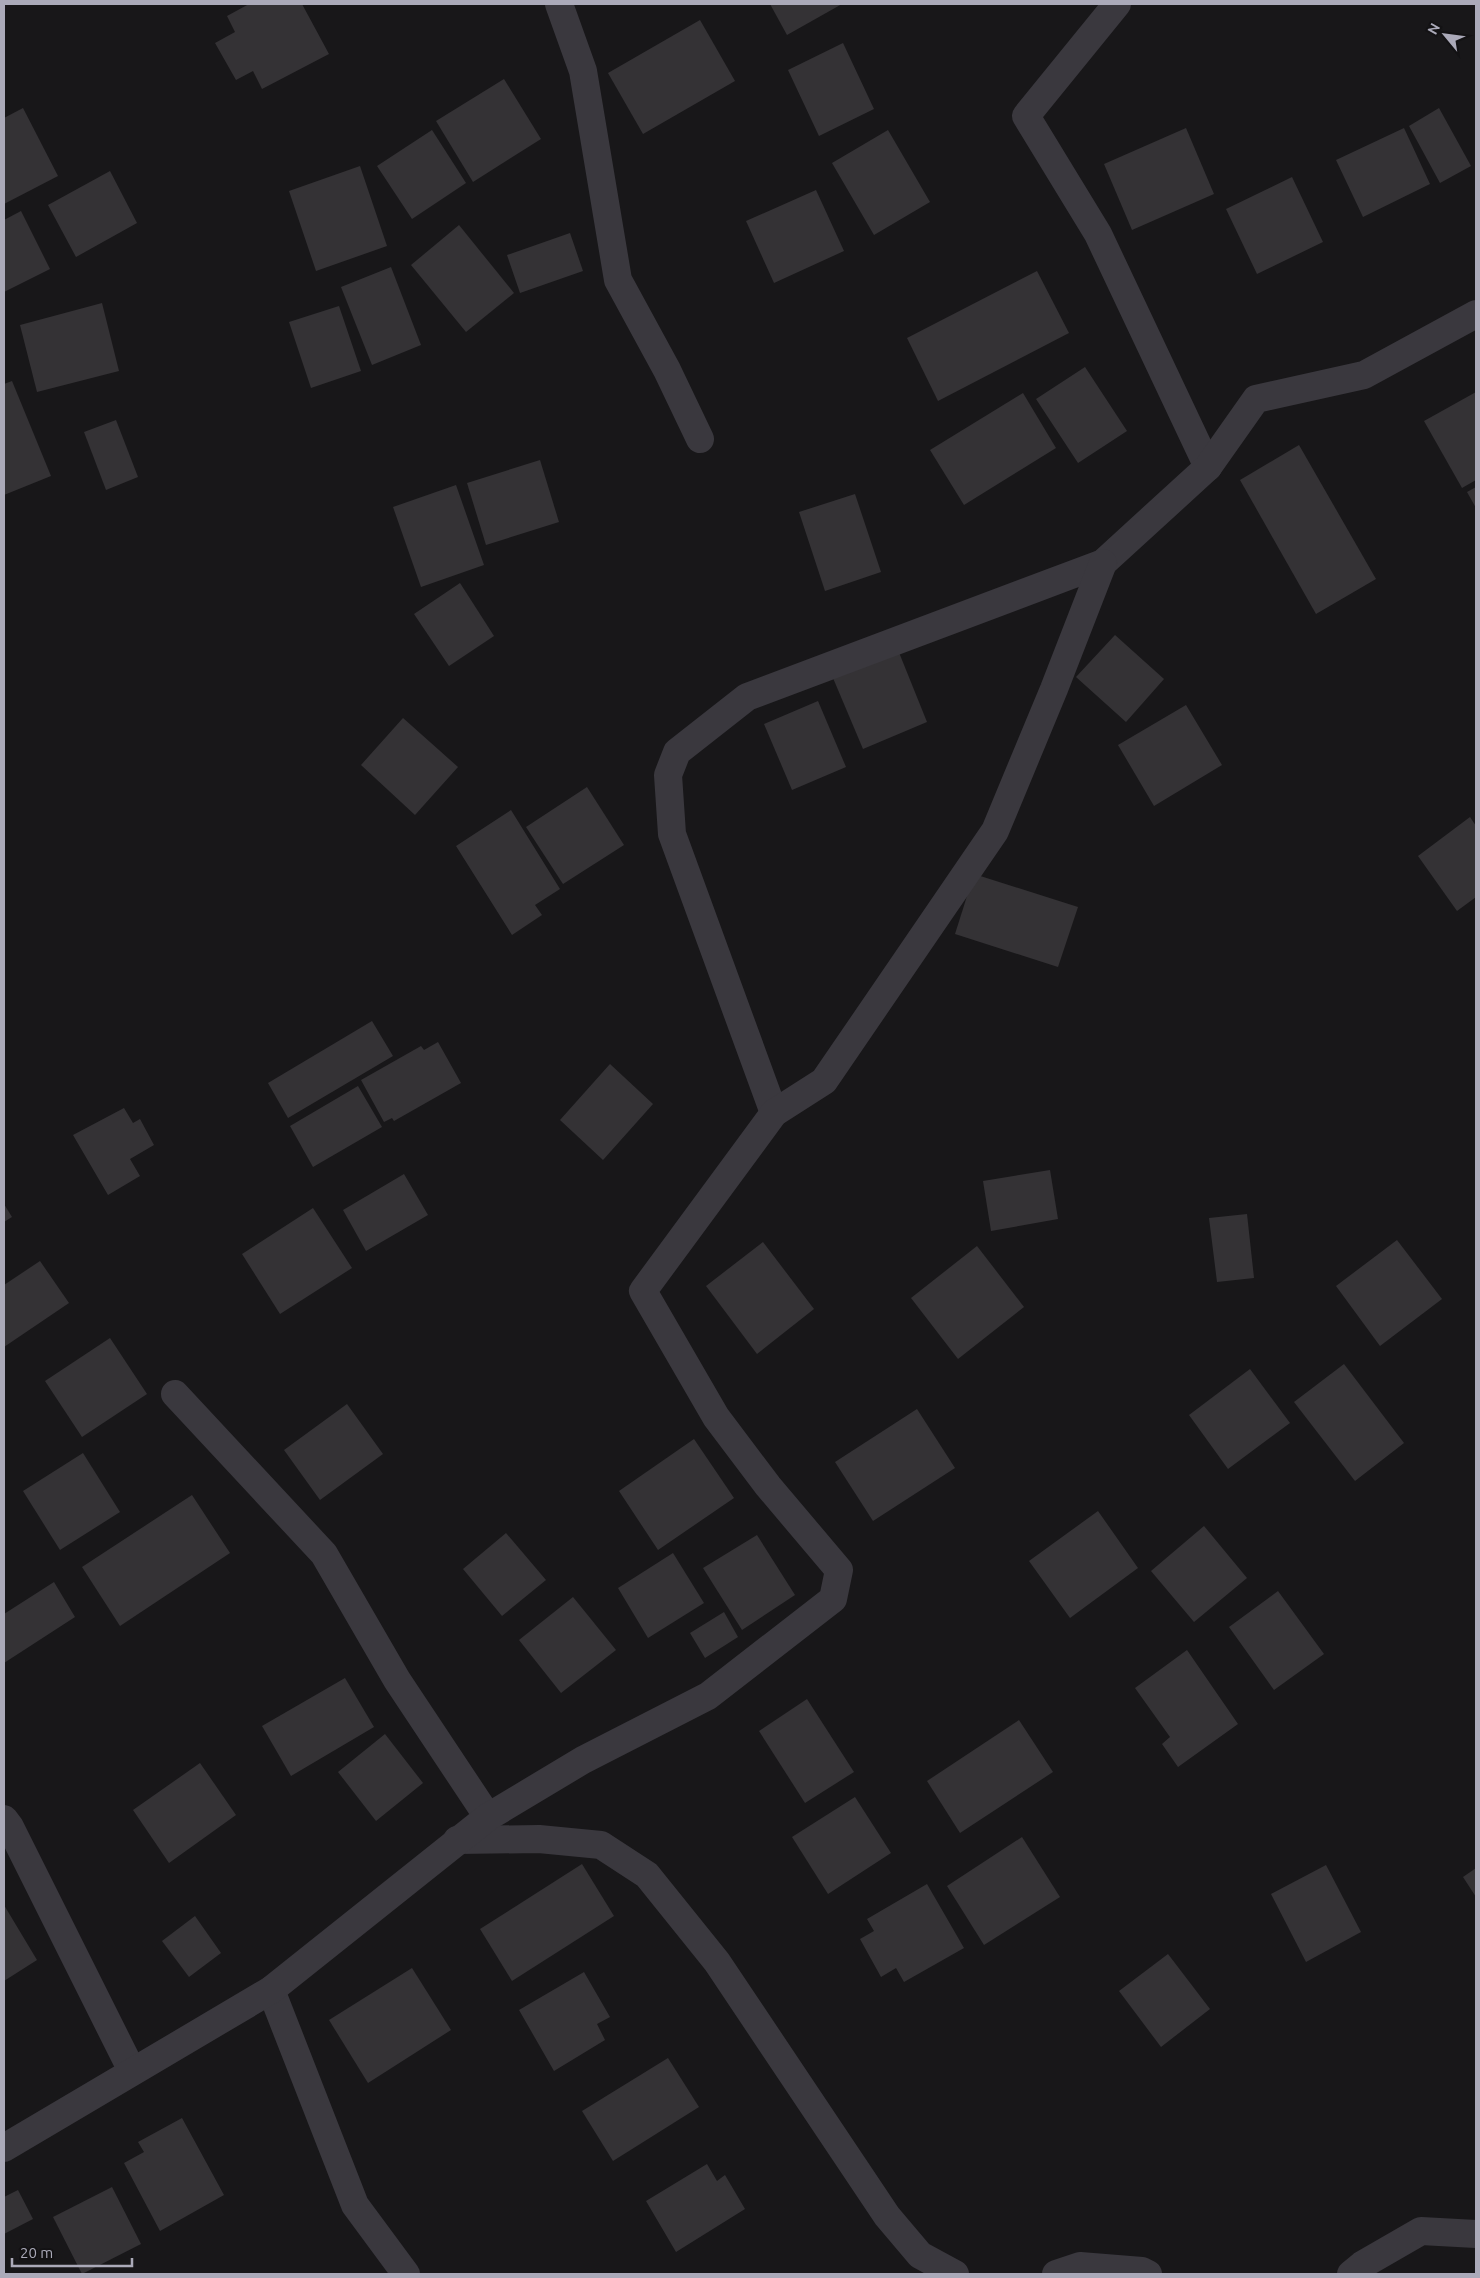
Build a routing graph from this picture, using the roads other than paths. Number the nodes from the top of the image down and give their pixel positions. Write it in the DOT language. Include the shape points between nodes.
graph roads {
  1 [pos="559,4"];
  2 [pos="1117,4"];
  3 [pos="1476,314"];
  4 [pos="700,439"];
  5 [pos="1208,468"];
  6 [pos="1103,562"];
  7 [pos="774,1113"];
  8 [pos="175,1394"];
  9 [pos="488,1817"];
  10 [pos="4,1819"];
  11 [pos="457,1840"];
  12 [pos="271,1990"];
  13 [pos="132,2071"];
  14 [pos="4,2148"];
  15 [pos="1476,2234"];
  16 [pos="406,2274"];
  17 [pos="955,2274"];
  18 [pos="1056,2274"];
  19 [pos="1148,2274"];
  20 [pos="1351,2274"];
  1 -- 4 [label="street" via="583,71 618,280"];
  2 -- 5 [label="street" via="1026,116 1098,234"];
  3 -- 5 [label="street" via="1364,375 1256,400"];
  5 -- 6 [label="street"];
  6 -- 7 [label="street" via="994,831 824,1081"];
  6 -- 7 [label="street" via="747,698 677,752 668,775 672,834"];
  7 -- 9 [label="street" via="643,1291 716,1417 768,1486 839,1570 832,1599 708,1696 583,1760"];
  8 -- 9 [label="street" via="324,1554 397,1680"];
  9 -- 11 [label="street"];
  10 -- 13 [label="street"];
  11 -- 12 [label="street"];
  11 -- 17 [label="street" via="539,1839 601,1845 647,1875 717,1962 887,2216 920,2255"];
  12 -- 13 [label="street"];
  12 -- 16 [label="street" via="355,2205"];
  13 -- 14 [label="street"];
  15 -- 20 [label="street" via="1422,2231"];
  18 -- 19 [label="street" via="1080,2266"];
}
